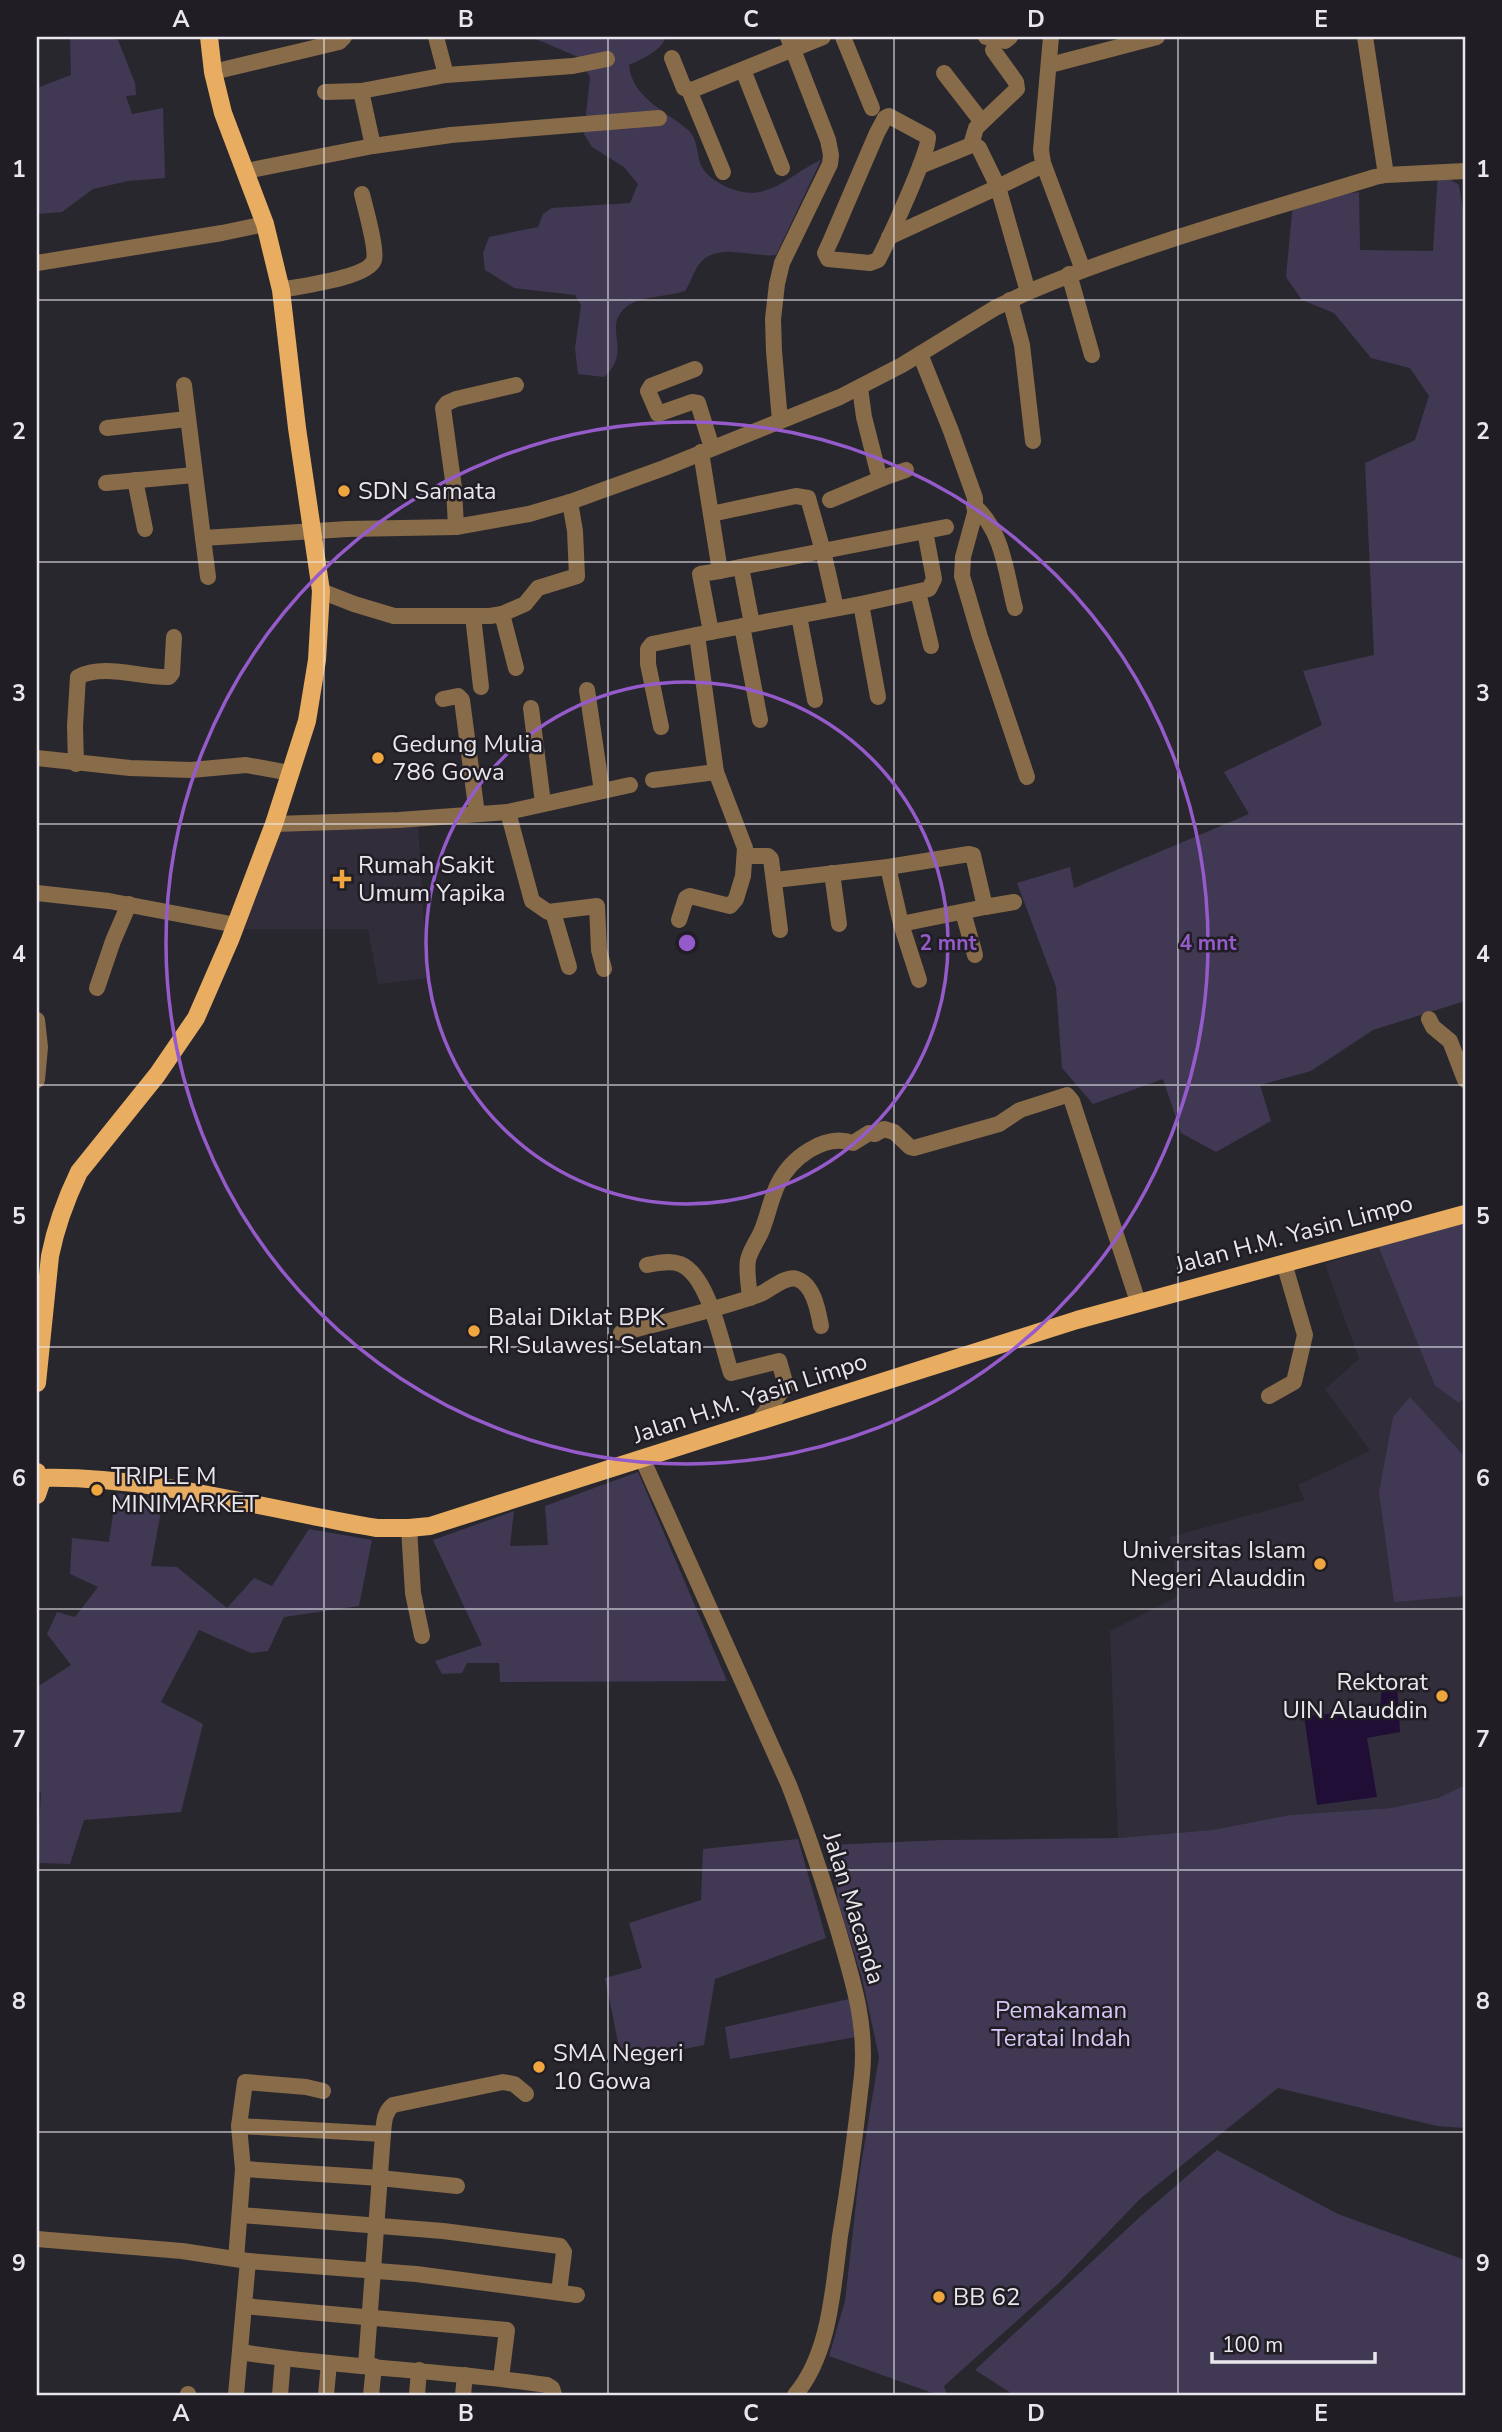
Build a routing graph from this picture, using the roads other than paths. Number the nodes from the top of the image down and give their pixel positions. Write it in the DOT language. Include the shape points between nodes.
graph roads {
  1 [pos="209,37"];
  2 [pos="344,37"];
  3 [pos="436,37"];
  4 [pos="823,37"];
  5 [pos="843,37"];
  6 [pos="1010,37"];
  7 [pos="1051,37"];
  8 [pos="1157,37"];
  9 [pos="1364,37"];
  10 [pos="1122,41"];
  11 [pos="790,43"];
  12 [pos="990,43"];
  13 [pos="672,58"];
  14 [pos="607,59"];
  15 [pos="1050,65"];
  16 [pos="743,71"];
  17 [pos="213,72"];
  18 [pos="944,72"];
  19 [pos="446,75"];
  20 [pos="688,90"];
  21 [pos="361,91"];
  22 [pos="325,92"];
  23 [pos="872,108"];
  24 [pos="659,118"];
  25 [pos="982,122"];
  26 [pos="971,145"];
  27 [pos="373,146"];
  28 [pos="920,166"];
  29 [pos="782,168"];
  30 [pos="1035,169"];
  31 [pos="1465,171"];
  32 [pos="246,172"];
  33 [pos="723,173"];
  34 [pos="1386,175"];
  35 [pos="998,187"];
  36 [pos="362,194"];
  37 [pos="265,224"];
  38 [pos="889,237"];
  39 [pos="37,263"];
  40 [pos="1076,272"];
  41 [pos="281,290"];
  42 [pos="1028,292"];
  43 [pos="1010,300"];
  44 [pos="920,354"];
  45 [pos="1092,355"];
  46 [pos="695,369"];
  47 [pos="184,385"];
  48 [pos="516,385"];
  49 [pos="860,388"];
  50 [pos="187,419"];
  51 [pos="780,421"];
  52 [pos="107,428"];
  53 [pos="1033,441"];
  54 [pos="706,450"];
  55 [pos="906,470"];
  56 [pos="194,475"];
  57 [pos="883,478"];
  58 [pos="135,480"];
  59 [pos="106,483"];
  60 [pos="830,500"];
  61 [pos="570,502"];
  62 [pos="974,506"];
  63 [pos="710,514"];
  64 [pos="456,527"];
  65 [pos="946,527"];
  66 [pos="145,528"];
  67 [pos="925,531"];
  68 [pos="314,532"];
  69 [pos="203,538"];
  70 [pos="823,551"];
  71 [pos="741,567"];
  72 [pos="720,571"];
  73 [pos="208,578"];
  74 [pos="321,591"];
  75 [pos="918,592"];
  76 [pos="861,604"];
  77 [pos="836,608"];
  78 [pos="1016,608"];
  79 [pos="502,614"];
  80 [pos="473,616"];
  81 [pos="799,616"];
  82 [pos="747,625"];
  83 [pos="704,633"];
  84 [pos="174,637"];
  85 [pos="930,646"];
  86 [pos="516,668"];
  87 [pos="481,687"];
  88 [pos="587,690"];
  89 [pos="878,696"];
  90 [pos="443,699"];
  91 [pos="815,701"];
  92 [pos="531,708"];
  93 [pos="760,720"];
  94 [pos="661,727"];
  95 [pos="37,758"];
  96 [pos="76,764"];
  97 [pos="716,772"];
  98 [pos="290,773"];
  99 [pos="1027,777"];
  100 [pos="653,780"];
  101 [pos="631,785"];
  102 [pos="602,791"];
  103 [pos="543,803"];
  104 [pos="508,811"];
  105 [pos="477,814"];
  106 [pos="274,824"];
  107 [pos="745,856"];
  108 [pos="888,867"];
  109 [pos="832,873"];
  110 [pos="775,880"];
  111 [pos="37,893"];
  112 [pos="1014,902"];
  113 [pos="130,904"];
  114 [pos="985,908"];
  115 [pos="552,912"];
  116 [pos="962,912"];
  117 [pos="679,920"];
  118 [pos="839,924"];
  119 [pos="901,924"];
  120 [pos="236,925"];
  121 [pos="780,930"];
  122 [pos="975,955"];
  123 [pos="569,967"];
  124 [pos="604,969"];
  125 [pos="919,980"];
  126 [pos="97,988"];
  127 [pos="1429,1019"];
  128 [pos="37,1020"];
  129 [pos="37,1080"];
  130 [pos="1465,1080"];
  131 [pos="1465,1214"];
  132 [pos="1284,1263"];
  133 [pos="647,1265"];
  134 [pos="750,1298"];
  135 [pos="1138,1302"];
  136 [pos="712,1309"];
  137 [pos="821,1326"];
  138 [pos="621,1333"];
  139 [pos="37,1383"];
  140 [pos="1269,1396"];
  141 [pos="759,1420"];
  142 [pos="642,1458"];
  143 [pos="38,1481"];
  144 [pos="409,1528"];
  145 [pos="422,1636"];
  146 [pos="323,2091"];
  147 [pos="526,2094"];
  148 [pos="240,2126"];
  149 [pos="383,2134"];
  150 [pos="243,2169"];
  151 [pos="380,2178"];
  152 [pos="457,2186"];
  153 [pos="241,2215"];
  154 [pos="375,2226"];
  155 [pos="37,2239"];
  156 [pos="242,2260"];
  157 [pos="372,2271"];
  158 [pos="559,2292"];
  159 [pos="577,2295"];
  160 [pos="244,2306"];
  161 [pos="368,2317"];
  162 [pos="240,2352"];
  163 [pos="283,2359"];
  164 [pos="329,2363"];
  165 [pos="370,2366"];
  166 [pos="419,2370"];
  167 [pos="465,2375"];
  168 [pos="506,2384"];
  169 [pos="236,2395"];
  170 [pos="280,2395"];
  171 [pos="326,2395"];
  172 [pos="372,2395"];
  173 [pos="417,2395"];
  174 [pos="463,2395"];
  175 [pos="554,2395"];
  176 [pos="795,2395"];
  1 -- 17 [label="main road"];
  2 -- 17 [label="street" via="339,42"];
  3 -- 19 [label="street"];
  4 -- 11 [label="street"];
  5 -- 23 [label="street"];
  6 -- 12 [label="street"];
  7 -- 15 [label="street"];
  8 -- 10 [label="street"];
  9 -- 34 [label="street"];
  10 -- 15 [label="street"];
  11 -- 16 [label="street"];
  11 -- 51 [label="street" via="831,155 777,284 774,351"];
  12 -- 25 [label="street" via="1017,87"];
  13 -- 20 [label="street"];
  14 -- 19 [label="street" via="573,66"];
  15 -- 40 [label="street" via="1041,150"];
  16 -- 20 [label="street"];
  16 -- 29 [label="street"];
  17 -- 32 [label="main road"];
  18 -- 25 [label="street"];
  19 -- 21 [label="street"];
  20 -- 33 [label="street"];
  21 -- 22 [label="street"];
  21 -- 27 [label="street"];
  24 -- 27 [label="street"];
  25 -- 26 [label="street" via="973,132"];
  26 -- 28 [label="street"];
  26 -- 35 [label="street" via="979,148"];
  27 -- 32 [label="street"];
  28 -- 38 [label="street"];
  28 -- 38 [label="street" via="928,137 886,117 826,257 875,262"];
  30 -- 35 [label="street"];
  31 -- 34 [label="street"];
  32 -- 37 [label="main road"];
  34 -- 40 [label="street" via="1242,215"];
  35 -- 38 [label="street"];
  35 -- 42 [label="street"];
  36 -- 41 [label="street" via="374,253 368,268"];
  37 -- 39 [label="street"];
  37 -- 41 [label="main road"];
  40 -- 42 [label="street"];
  40 -- 45 [label="street"];
  41 -- 68 [label="main road"];
  42 -- 43 [label="street"];
  43 -- 44 [label="street"];
  43 -- 53 [label="street" via="1021,345"];
  44 -- 49 [label="street"];
  44 -- 62 [label="street" via="971,485"];
  46 -- 54 [label="street" via="648,391 658,414 698,404"];
  47 -- 50 [label="street"];
  48 -- 64 [label="street" via="456,399 443,408"];
  49 -- 51 [label="street"];
  49 -- 57 [label="street"];
  50 -- 52 [label="street"];
  50 -- 56 [label="street"];
  51 -- 54 [label="street"];
  54 -- 61 [label="street"];
  54 -- 63 [label="street"];
  55 -- 57 [label="street"];
  56 -- 58 [label="street"];
  56 -- 69 [label="street"];
  57 -- 60 [label="street"];
  58 -- 59 [label="street"];
  58 -- 66 [label="street"];
  61 -- 64 [label="street" via="519,517"];
  61 -- 79 [label="street" via="577,576 538,588 525,604"];
  62 -- 78 [label="street" via="994,532"];
  62 -- 99 [label="street" via="962,576"];
  63 -- 70 [label="street" via="803,496 810,502"];
  63 -- 72 [label="street"];
  64 -- 68 [label="street"];
  65 -- 67 [label="street"];
  67 -- 70 [label="street"];
  67 -- 75 [label="street" via="934,583"];
  68 -- 69 [label="street"];
  68 -- 74 [label="main road"];
  69 -- 73 [label="street"];
  70 -- 71 [label="street"];
  70 -- 77 [label="street"];
  71 -- 72 [label="street"];
  71 -- 82 [label="street"];
  72 -- 83 [label="street" via="700,575"];
  74 -- 80 [label="street" via="394,616"];
  74 -- 98 [label="main road" via="312,693"];
  75 -- 76 [label="street"];
  75 -- 85 [label="street"];
  76 -- 77 [label="street"];
  76 -- 89 [label="street"];
  77 -- 81 [label="street"];
  79 -- 80 [label="street"];
  79 -- 86 [label="street"];
  80 -- 87 [label="street"];
  81 -- 82 [label="street"];
  81 -- 91 [label="street"];
  82 -- 83 [label="street"];
  82 -- 93 [label="street"];
  83 -- 94 [label="street" via="648,649"];
  83 -- 97 [label="street"];
  84 -- 96 [label="street" via="169,677 106,672 78,677"];
  88 -- 102 [label="street"];
  90 -- 105 [label="street" via="458,696 462,700"];
  92 -- 103 [label="street"];
  95 -- 96 [label="street"];
  96 -- 98 [label="street" via="191,769 246,765"];
  97 -- 100 [label="street"];
  97 -- 107 [label="street"];
  98 -- 106 [label="main road"];
  101 -- 102 [label="street"];
  102 -- 103 [label="street"];
  103 -- 104 [label="street"];
  104 -- 105 [label="street"];
  104 -- 115 [label="street" via="532,901"];
  105 -- 106 [label="street"];
  106 -- 120 [label="main road"];
  107 -- 110 [label="street" via="770,857"];
  107 -- 117 [label="street" via="743,876 730,906 690,896"];
  108 -- 109 [label="street"];
  108 -- 114 [label="street" via="971,854"];
  108 -- 119 [label="street"];
  109 -- 110 [label="street"];
  109 -- 118 [label="street"];
  110 -- 121 [label="street"];
  111 -- 113 [label="street"];
  112 -- 114 [label="street"];
  113 -- 120 [label="street"];
  113 -- 126 [label="street"];
  114 -- 116 [label="street"];
  115 -- 123 [label="street"];
  115 -- 124 [label="street" via="597,906"];
  116 -- 119 [label="street"];
  116 -- 122 [label="street"];
  119 -- 125 [label="street"];
  120 -- 139 [label="main road" via="196,1018 79,1172 70,1191 50,1255"];
  127 -- 130 [label="street" via="1450,1041"];
  128 -- 129 [label="street"];
  131 -- 132 [label="main road, Jalan H.M. Yasin Limpo"];
  132 -- 135 [label="main road, Jalan H.M. Yasin Limpo"];
  132 -- 140 [label="street" via="1305,1335 1294,1382"];
  133 -- 136 [label="street" via="679,1263 689,1269"];
  134 -- 135 [label="street" via="748,1259 778,1184 816,1146 853,1143 884,1129 914,1148 999,1124 1020,1110 1067,1095"];
  134 -- 136 [label="street"];
  134 -- 137 [label="street" via="787,1279 798,1279 814,1299"];
  135 -- 141 [label="main road, Jalan H.M. Yasin Limpo"];
  136 -- 138 [label="street"];
  136 -- 141 [label="street" via="730,1373 779,1361 786,1386"];
  141 -- 142 [label="main road, Jalan H.M. Yasin Limpo"];
  142 -- 144 [label="main road, Jalan H.M. Yasin Limpo" via="452,1521"];
  142 -- 176 [label="street, Jalan Macanda" via="793,1797 827,1892 863,2026 865,2051 836,2272 815,2363"];
  143 -- 144 [label="main road, Jalan H.M. Yasin Limpo" via="69,1477 131,1483 353,1524"];
  144 -- 145 [label="street" via="413,1592"];
  146 -- 148 [label="street" via="246,2081"];
  147 -- 149 [label="street" via="503,2082 393,2105 386,2114"];
  148 -- 149 [label="street"];
  148 -- 150 [label="street"];
  149 -- 151 [label="street"];
  150 -- 151 [label="street"];
  150 -- 153 [label="street"];
  151 -- 152 [label="street"];
  151 -- 154 [label="street"];
  153 -- 154 [label="street"];
  153 -- 156 [label="street"];
  154 -- 157 [label="street"];
  154 -- 158 [label="street" via="560,2246 564,2252"];
  155 -- 156 [label="street" via="182,2250"];
  156 -- 157 [label="street"];
  156 -- 160 [label="street"];
  157 -- 158 [label="street"];
  157 -- 161 [label="street"];
  158 -- 159 [label="street"];
  160 -- 161 [label="street"];
  160 -- 162 [label="street"];
  161 -- 165 [label="street"];
  161 -- 168 [label="street" via="507,2330"];
  162 -- 163 [label="street"];
  162 -- 169 [label="street"];
  163 -- 164 [label="street"];
  163 -- 170 [label="street"];
  164 -- 165 [label="street"];
  164 -- 171 [label="street"];
  165 -- 166 [label="street"];
  165 -- 172 [label="street"];
  166 -- 167 [label="street"];
  166 -- 173 [label="street"];
  167 -- 168 [label="street"];
  167 -- 174 [label="street"];
  168 -- 175 [label="street" via="547,2385"];
}
